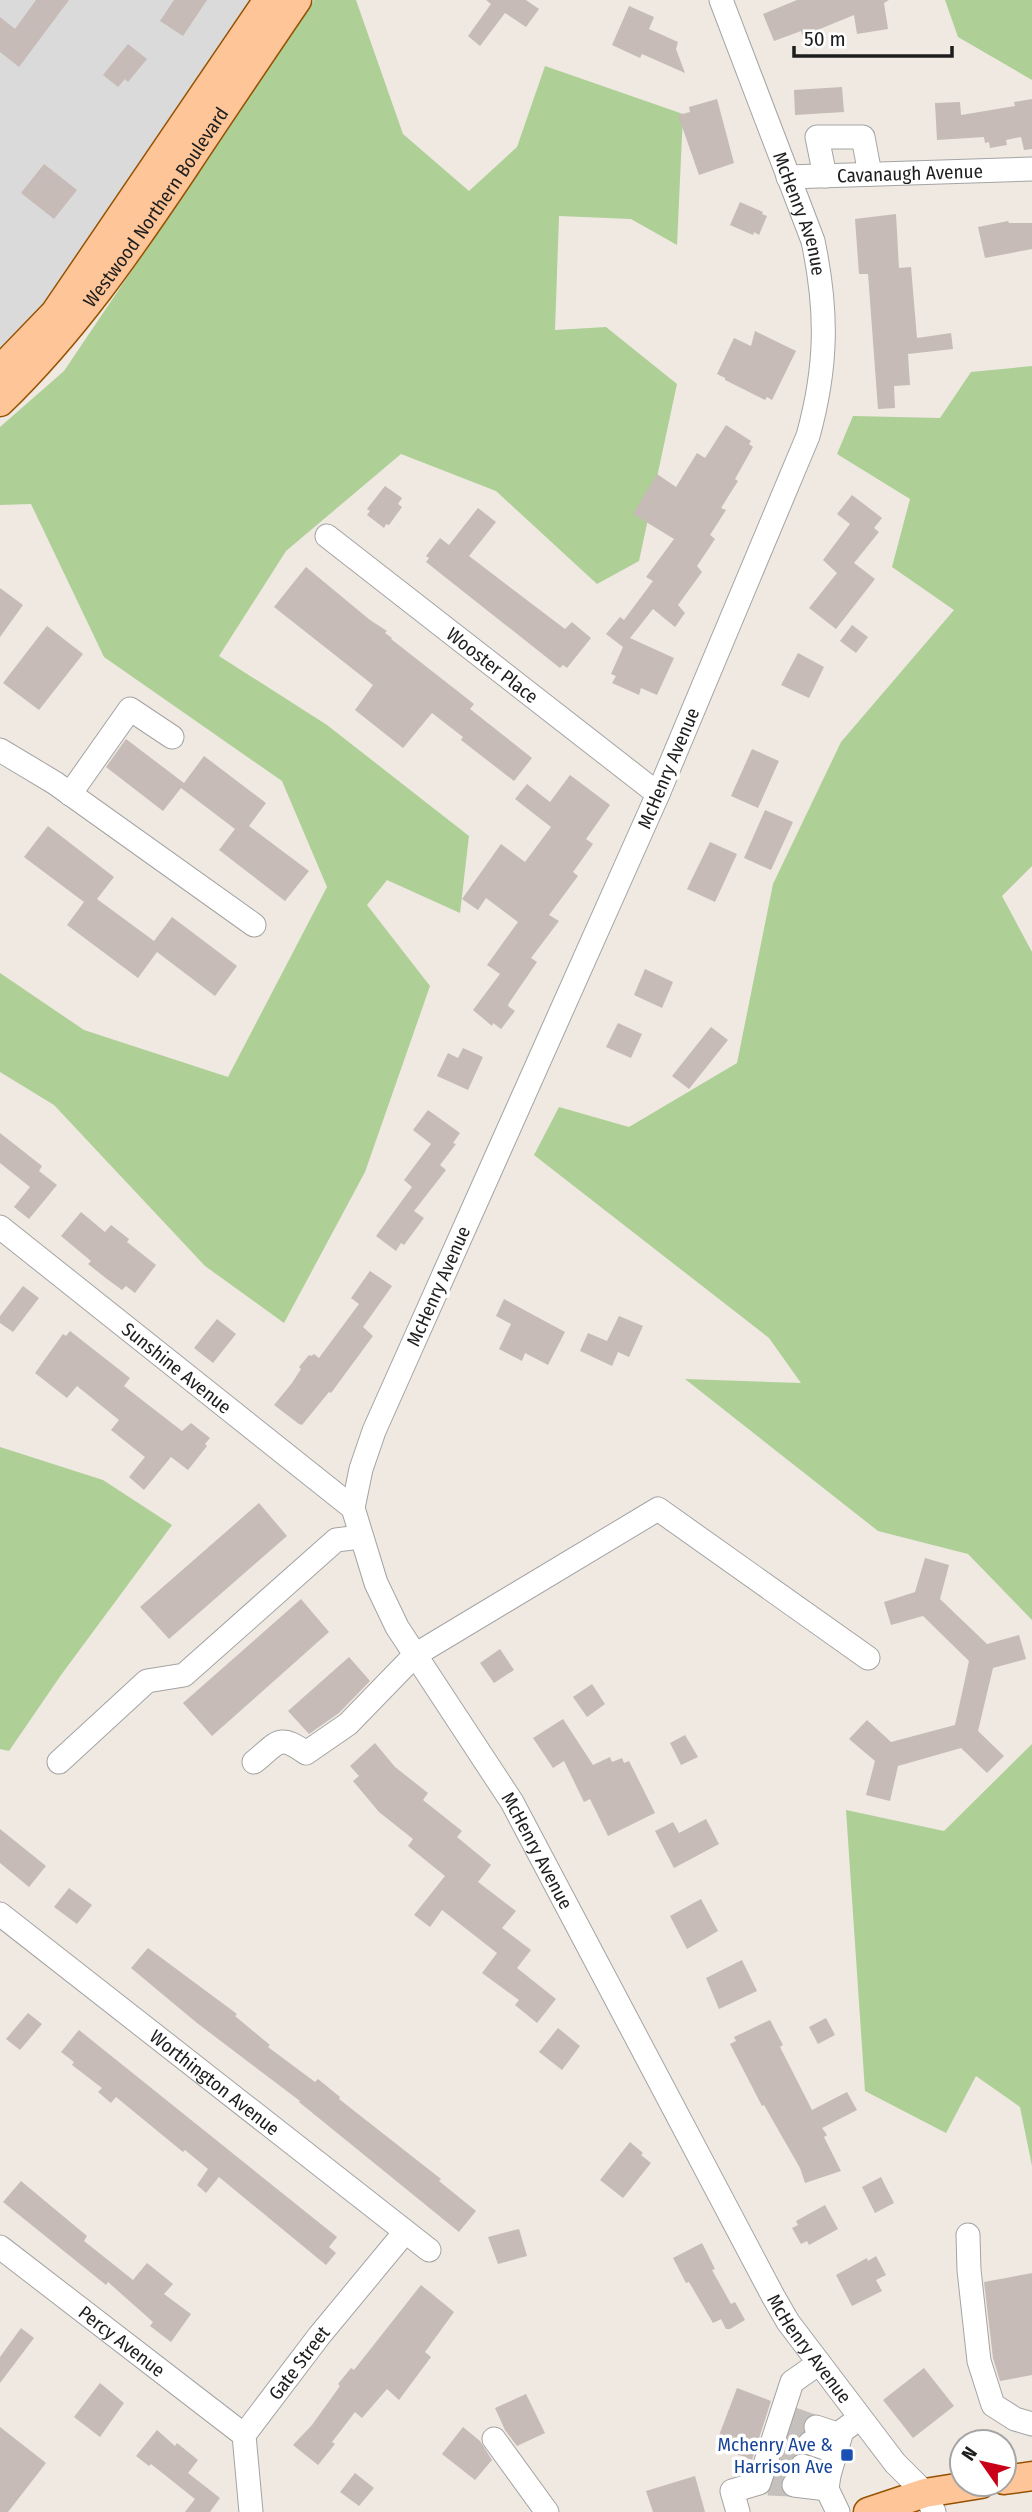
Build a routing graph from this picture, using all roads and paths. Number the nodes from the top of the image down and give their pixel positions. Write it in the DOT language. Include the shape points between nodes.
graph roads {
  1 [pos="268,0"];
  2 [pos="297,0"];
  3 [pos="721,0"];
  4 [pos="1032,169"];
  5 [pos="870,174"];
  6 [pos="825,176"];
  7 [pos="788,177"];
  8 [pos="0,370"];
  9 [pos="0,402"];
  10 [pos="327,536"];
  11 [pos="172,737"];
  12 [pos="0,750"];
  13 [pos="70,794"];
  14 [pos="658,794"];
  15 [pos="254,925"];
  16 [pos="0,1227"];
  17 [pos="353,1508"];
  18 [pos="360,1537"];
  19 [pos="415,1655"];
  20 [pos="868,1658"];
  21 [pos="60,1762"];
  22 [pos="254,1762"];
  23 [pos="0,1914"];
  24 [pos="405,2232"];
  25 [pos="968,2235"];
  26 [pos="0,2247"];
  27 [pos="429,2250"];
  28 [pos="819,2363"];
  29 [pos="860,2418"];
  30 [pos="1032,2424"];
  31 [pos="244,2435"];
  32 [pos="813,2435"];
  33 [pos="494,2439"];
  34 [pos="838,2444"];
  35 [pos="798,2476"];
  36 [pos="828,2482"];
  37 [pos="948,2496"];
  38 [pos="930,2502"];
  39 [pos="251,2512"];
  40 [pos="547,2512"];
  41 [pos="738,2512"];
  42 [pos="838,2512"];
  43 [pos="868,2512"];
  1 -- 8 [label="main road, Westwood Northern Boulevard" via="55,313"];
  2 -- 9 [label="main road, Westwood Northern Boulevard" via="85,310"];
  3 -- 7 [label="street, McHenry Avenue"];
  4 -- 5 [label="street, Cavanaugh Avenue"];
  5 -- 6 [label="street, Cavanaugh Avenue"];
  5 -- 6 [label="street" via="863,137 817,137"];
  6 -- 7 [label="street, Cavanaugh Avenue"];
  7 -- 14 [label="street, McHenry Avenue" via="813,241 821,280 824,359 818,398 808,436"];
  10 -- 14 [label="street, Wooster Place"];
  11 -- 13 [label="street" via="130,709"];
  12 -- 13 [label="street"];
  13 -- 15 [label="street"];
  14 -- 17 [label="street, McHenry Avenue" via="374,1431"];
  16 -- 17 [label="street, Sunshine Avenue"];
  17 -- 18 [label="street, McHenry Avenue"];
  18 -- 19 [label="street, McHenry Avenue" via="376,1583"];
  18 -- 21 [label="street" via="336,1540 184,1675 148,1681"];
  19 -- 20 [label="street" via="658,1508"];
  19 -- 22 [label="street" via="348,1724 306,1753 290,1741 279,1741"];
  19 -- 28 [label="street, McHenry Avenue" via="512,1802 773,2296"];
  23 -- 24 [label="street, Worthington Avenue"];
  24 -- 27 [label="street, Worthington Avenue"];
  24 -- 31 [label="street, Gate Street"];
  25 -- 30 [label="street" via="979,2361 993,2405"];
  26 -- 31 [label="street, Percy Avenue"];
  28 -- 29 [label="street, McHenry Avenue"];
  28 -- 41 [label="street" via="792,2382 763,2483 732,2491"];
  29 -- 34 [label="street" via="842,2431"];
  29 -- 38 [label="street, McHenry Avenue"];
  31 -- 39 [label="street"];
  32 -- 34 [label="street"];
  33 -- 40 [label="street"];
  34 -- 36 [label="street"];
  35 -- 36 [label="street"];
  36 -- 42 [label="street"];
  37 -- 38 [label="main road"];
  38 -- 43 [label="main road"];
}
